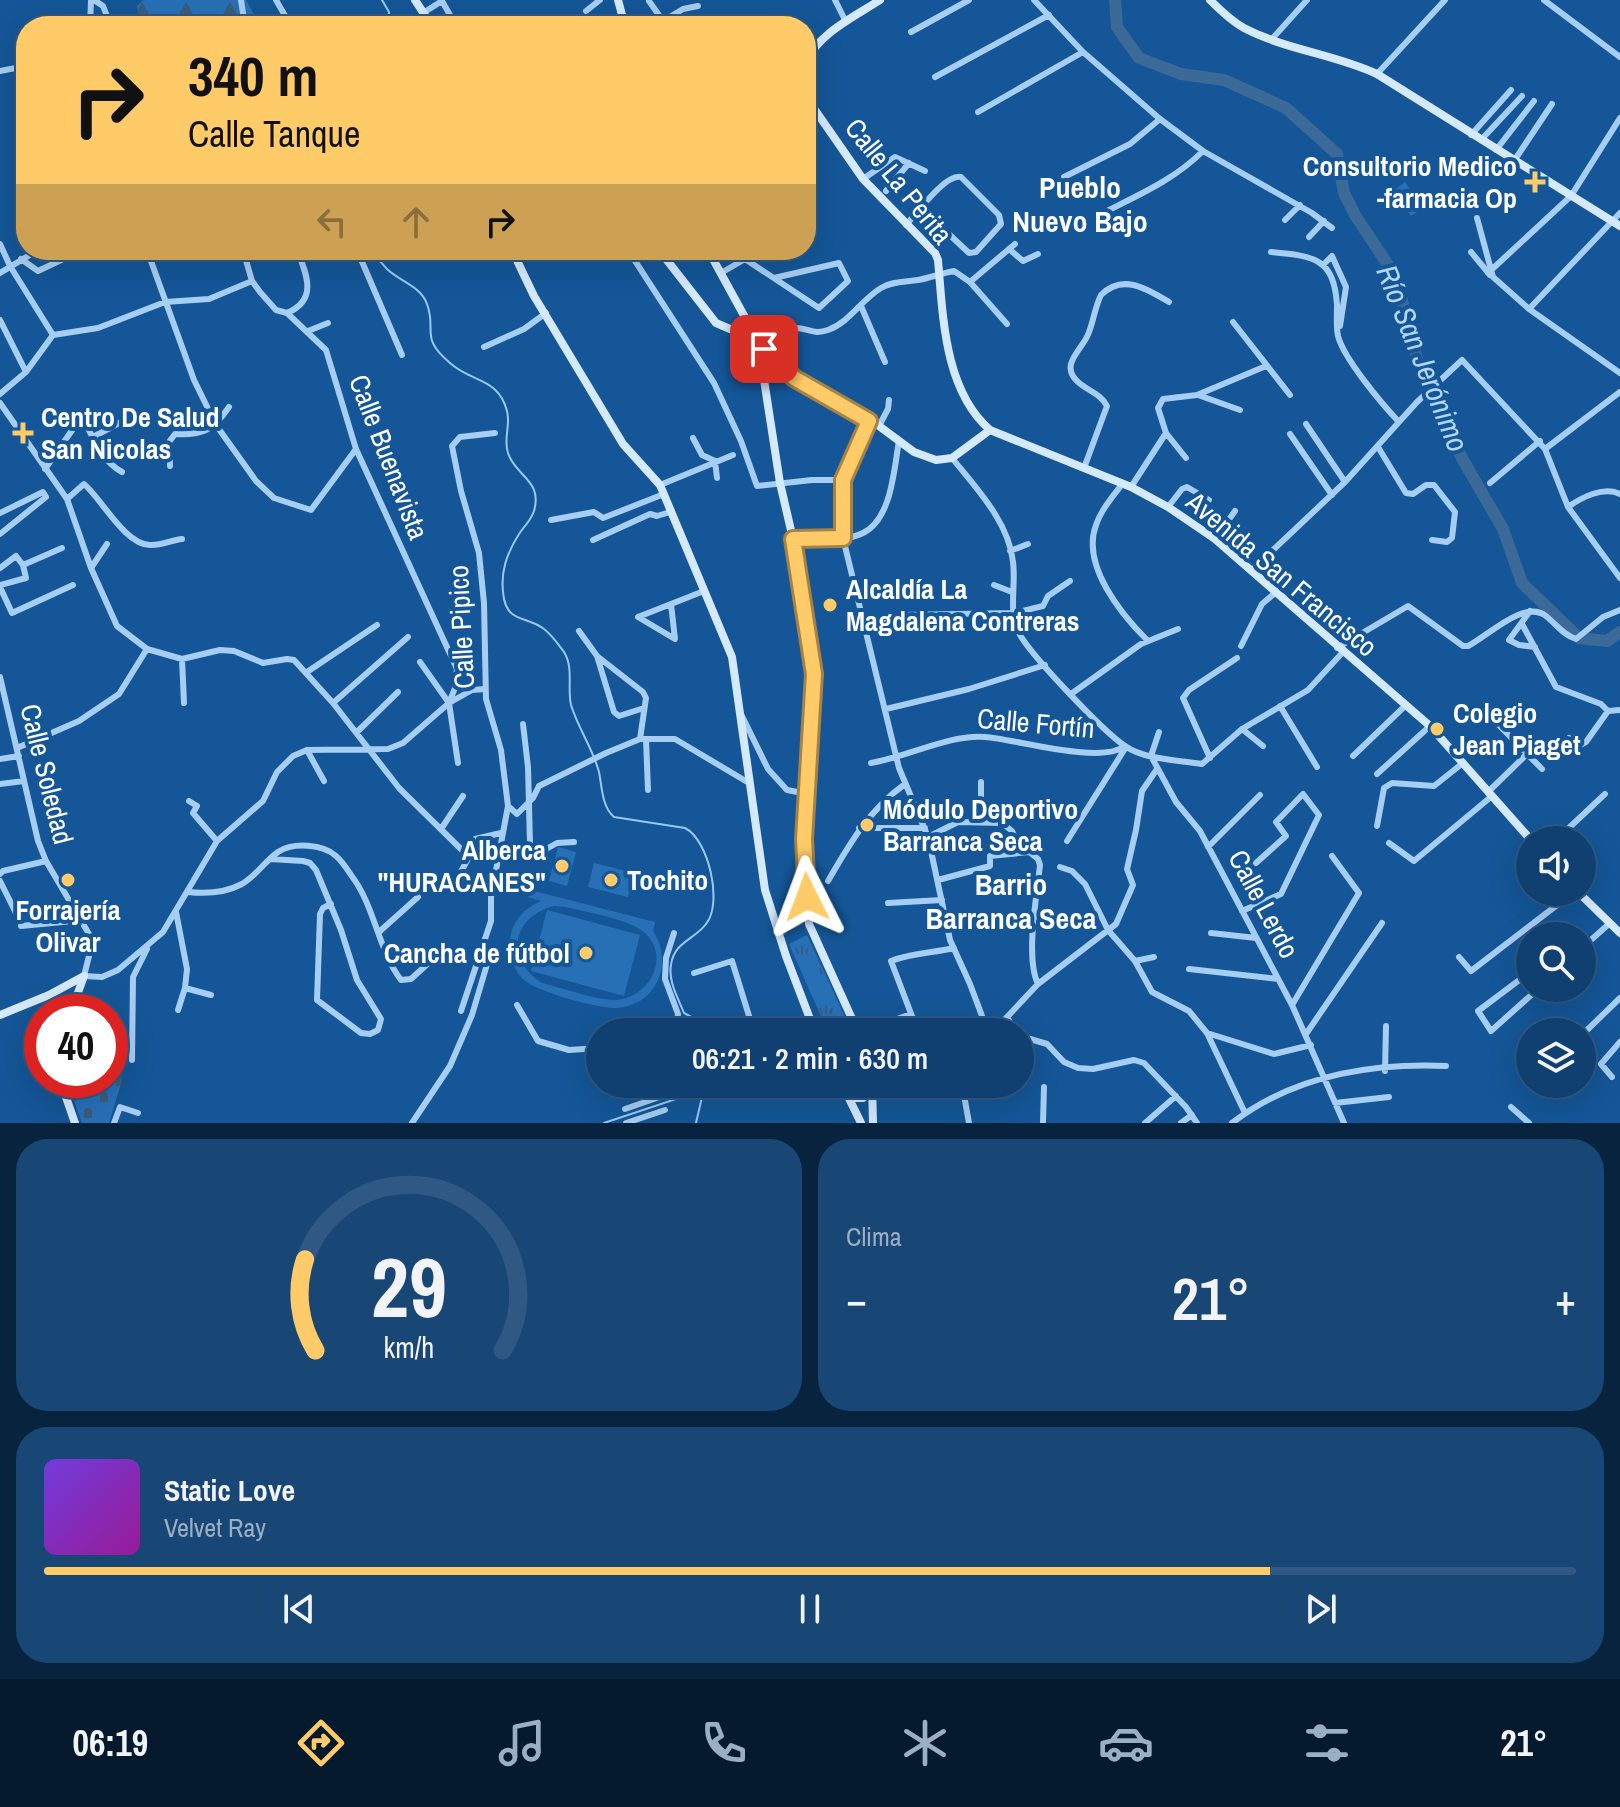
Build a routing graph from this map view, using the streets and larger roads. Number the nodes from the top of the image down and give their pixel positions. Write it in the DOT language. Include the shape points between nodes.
graph roads {
  1 [pos="93,0"];
  2 [pos="415,0"];
  3 [pos="600,0"];
  4 [pos="835,0"];
  5 [pos="880,0"];
  6 [pos="969,0"];
  7 [pos="1034,0"];
  8 [pos="1210,0"];
  9 [pos="1307,0"];
  10 [pos="1445,0"];
  11 [pos="1544,0"];
  12 [pos="105,3"];
  13 [pos="698,6"];
  14 [pos="586,11"];
  15 [pos="423,13"];
  16 [pos="450,15"];
  17 [pos="1049,15"];
  18 [pos="425,16"];
  19 [pos="671,16"];
  20 [pos="846,22"];
  21 [pos="911,32"];
  22 [pos="1271,40"];
  23 [pos="816,46"];
  24 [pos="1083,52"];
  25 [pos="1620,57"];
  26 [pos="1377,74"];
  27 [pos="935,77"];
  28 [pos="1511,90"];
  29 [pos="1522,96"];
  30 [pos="1534,101"];
  31 [pos="1552,104"];
  32 [pos="816,111"];
  33 [pos="978,112"];
  34 [pos="1160,119"];
  35 [pos="1619,121"];
  36 [pos="1471,135"];
  37 [pos="1480,141"];
  38 [pos="1496,150"];
  39 [pos="1203,151"];
  40 [pos="1514,161"];
  41 [pos="909,163"];
  42 [pos="925,171"];
  43 [pos="1064,177"];
  44 [pos="863,179"];
  45 [pos="886,191"];
  46 [pos="1571,196"];
  47 [pos="1300,205"];
  48 [pos="921,208"];
  49 [pos="1109,210"];
  50 [pos="1620,213"];
  51 [pos="1477,218"];
  52 [pos="1285,220"];
  53 [pos="1324,221"];
  54 [pos="1616,224"];
  55 [pos="906,225"];
  56 [pos="1332,228"];
  57 [pos="1309,237"];
  58 [pos="0,244"];
  59 [pos="1271,252"];
  60 [pos="1471,252"];
  61 [pos="1038,254"];
  62 [pos="19,260"];
  63 [pos="22,260"];
  64 [pos="61,260"];
  65 [pos="152,260"];
  66 [pos="246,260"];
  67 [pos="300,260"];
  68 [pos="361,260"];
  69 [pos="517,260"];
  70 [pos="634,260"];
  71 [pos="667,260"];
  72 [pos="715,260"];
  73 [pos="743,260"];
  74 [pos="747,260"];
  75 [pos="10,266"];
  76 [pos="0,273"];
  77 [pos="721,273"];
  78 [pos="938,274"];
  79 [pos="1491,274"];
  80 [pos="774,278"];
  81 [pos="252,281"];
  82 [pos="970,282"];
  83 [pos="165,302"];
  84 [pos="1169,302"];
  85 [pos="861,306"];
  86 [pos="1529,309"];
  87 [pos="287,313"];
  88 [pos="546,313"];
  89 [pos="0,320"];
  90 [pos="1233,322"];
  91 [pos="328,323"];
  92 [pos="1007,324"];
  93 [pos="2,329"];
  94 [pos="308,331"];
  95 [pos="53,335"];
  96 [pos="758,341"];
  97 [pos="484,347"];
  98 [pos="402,355"];
  99 [pos="885,362"];
  100 [pos="1266,366"];
  101 [pos="26,372"];
  102 [pos="1620,373"];
  103 [pos="1620,392"];
  104 [pos="0,394"];
  105 [pos="1197,395"];
  106 [pos="1290,395"];
  107 [pos="889,400"];
  108 [pos="0,403"];
  109 [pos="229,407"];
  110 [pos="1240,410"];
  111 [pos="132,416"];
  112 [pos="869,421"];
  113 [pos="1399,422"];
  114 [pos="1306,424"];
  115 [pos="216,425"];
  116 [pos="879,426"];
  117 [pos="990,430"];
  118 [pos="495,433"];
  119 [pos="1166,433"];
  120 [pos="1290,434"];
  121 [pos="93,437"];
  122 [pos="693,438"];
  123 [pos="899,441"];
  124 [pos="1540,441"];
  125 [pos="1378,447"];
  126 [pos="356,449"];
  127 [pos="1545,449"];
  128 [pos="733,455"];
  129 [pos="952,458"];
  130 [pos="1186,458"];
  131 [pos="715,461"];
  132 [pos="170,466"];
  133 [pos="1084,468"];
  134 [pos="45,469"];
  135 [pos="122,472"];
  136 [pos="717,478"];
  137 [pos="843,480"];
  138 [pos="1345,482"];
  139 [pos="780,483"];
  140 [pos="1490,483"];
  141 [pos="1127,485"];
  142 [pos="662,490"];
  143 [pos="1620,494"];
  144 [pos="1332,495"];
  145 [pos="67,499"];
  146 [pos="1209,500"];
  147 [pos="1168,507"];
  148 [pos="1568,507"];
  149 [pos="1235,511"];
  150 [pos="670,512"];
  151 [pos="0,514"];
  152 [pos="551,520"];
  153 [pos="8,528"];
  154 [pos="0,534"];
  155 [pos="843,538"];
  156 [pos="182,539"];
  157 [pos="793,539"];
  158 [pos="1215,539"];
  159 [pos="593,540"];
  160 [pos="1432,540"];
  161 [pos="107,544"];
  162 [pos="1028,544"];
  163 [pos="62,548"];
  164 [pos="1010,551"];
  165 [pos="23,565"];
  166 [pos="0,568"];
  167 [pos="91,568"];
  168 [pos="1252,570"];
  169 [pos="1620,578"];
  170 [pos="1070,581"];
  171 [pos="73,585"];
  172 [pos="994,585"];
  173 [pos="0,586"];
  174 [pos="704,591"];
  175 [pos="1012,592"];
  176 [pos="1275,593"];
  177 [pos="671,604"];
  178 [pos="1620,610"];
  179 [pos="1530,611"];
  180 [pos="1014,613"];
  181 [pos="864,623"];
  182 [pos="1522,624"];
  183 [pos="377,625"];
  184 [pos="1178,629"];
  185 [pos="579,631"];
  186 [pos="408,637"];
  187 [pos="1147,640"];
  188 [pos="1241,646"];
  189 [pos="1535,647"];
  190 [pos="147,649"];
  191 [pos="1340,650"];
  192 [pos="597,656"];
  193 [pos="1237,658"];
  194 [pos="182,659"];
  195 [pos="420,662"];
  196 [pos="1045,665"];
  197 [pos="307,672"];
  198 [pos="0,677"];
  199 [pos="2,688"];
  200 [pos="485,689"];
  201 [pos="398,692"];
  202 [pos="1071,694"];
  203 [pos="184,703"];
  204 [pos="333,703"];
  205 [pos="449,703"];
  206 [pos="1406,705"];
  207 [pos="1280,706"];
  208 [pos="644,708"];
  209 [pos="886,709"];
  210 [pos="1484,710"];
  211 [pos="1620,710"];
  212 [pos="1608,711"];
  213 [pos="740,714"];
  214 [pos="523,724"];
  215 [pos="1430,726"];
  216 [pos="1242,729"];
  217 [pos="357,732"];
  218 [pos="1159,732"];
  219 [pos="1569,738"];
  220 [pos="643,739"];
  221 [pos="1263,746"];
  222 [pos="1125,747"];
  223 [pos="307,750"];
  224 [pos="372,751"];
  225 [pos="18,752"];
  226 [pos="1527,754"];
  227 [pos="1151,756"];
  228 [pos="1353,756"];
  229 [pos="897,758"];
  230 [pos="1210,758"];
  231 [pos="0,759"];
  232 [pos="458,763"];
  233 [pos="871,763"];
  234 [pos="1463,763"];
  235 [pos="1317,767"];
  236 [pos="1157,769"];
  237 [pos="1542,769"];
  238 [pos="1377,774"];
  239 [pos="24,781"];
  240 [pos="324,781"];
  241 [pos="981,782"];
  242 [pos="749,783"];
  243 [pos="0,784"];
  244 [pos="905,784"];
  245 [pos="648,790"];
  246 [pos="1492,791"];
  247 [pos="808,794"];
  248 [pos="1605,794"];
  249 [pos="1260,795"];
  250 [pos="463,796"];
  251 [pos="189,801"];
  252 [pos="529,803"];
  253 [pos="508,806"];
  254 [pos="981,822"];
  255 [pos="1377,826"];
  256 [pos="1520,826"];
  257 [pos="1571,826"];
  258 [pos="859,828"];
  259 [pos="925,828"];
  260 [pos="441,829"];
  261 [pos="501,833"];
  262 [pos="928,837"];
  263 [pos="217,841"];
  264 [pos="1067,841"];
  265 [pos="574,842"];
  266 [pos="1389,843"];
  267 [pos="1208,847"];
  268 [pos="1029,852"];
  269 [pos="1332,856"];
  270 [pos="469,857"];
  271 [pos="270,859"];
  272 [pos="46,861"];
  273 [pos="1256,863"];
  274 [pos="1060,867"];
  275 [pos="0,874"];
  276 [pos="938,880"];
  277 [pos="0,881"];
  278 [pos="828,881"];
  279 [pos="452,888"];
  280 [pos="188,892"];
  281 [pos="418,897"];
  282 [pos="942,900"];
  283 [pos="888,903"];
  284 [pos="331,904"];
  285 [pos="1557,906"];
  286 [pos="1591,906"];
  287 [pos="1242,911"];
  288 [pos="176,912"];
  289 [pos="16,913"];
  290 [pos="83,920"];
  291 [pos="1382,923"];
  292 [pos="1610,923"];
  293 [pos="21,926"];
  294 [pos="1108,930"];
  295 [pos="379,932"];
  296 [pos="674,933"];
  297 [pos="1211,933"];
  298 [pos="1620,933"];
  299 [pos="1596,935"];
  300 [pos="1256,938"];
  301 [pos="149,946"];
  302 [pos="446,947"];
  303 [pos="954,948"];
  304 [pos="1154,957"];
  305 [pos="1459,957"];
  306 [pos="488,961"];
  307 [pos="1135,961"];
  308 [pos="1189,969"];
  309 [pos="694,973"];
  310 [pos="84,976"];
  311 [pos="1278,979"];
  312 [pos="1516,982"];
  313 [pos="1038,984"];
  314 [pos="185,988"];
  315 [pos="78,994"];
  316 [pos="211,995"];
  317 [pos="1620,998"];
  318 [pos="1523,1002"];
  319 [pos="517,1005"];
  320 [pos="1292,1005"];
  321 [pos="178,1010"];
  322 [pos="461,1011"];
  323 [pos="911,1014"];
  324 [pos="0,1015"];
  325 [pos="1007,1017"];
  326 [pos="678,1018"];
  327 [pos="750,1018"];
  328 [pos="810,1018"];
  329 [pos="853,1018"];
  330 [pos="900,1018"];
  331 [pos="913,1018"];
  332 [pos="984,1018"];
  333 [pos="1596,1021"];
  334 [pos="1386,1026"];
  335 [pos="1207,1033"];
  336 [pos="1306,1034"];
  337 [pos="1034,1040"];
  338 [pos="1620,1042"];
  339 [pos="1311,1045"];
  340 [pos="586,1049"];
  341 [pos="132,1060"];
  342 [pos="1446,1066"];
  343 [pos="1385,1069"];
  344 [pos="1612,1077"];
  345 [pos="1326,1079"];
  346 [pos="1044,1087"];
  347 [pos="1176,1096"];
  348 [pos="1389,1097"];
  349 [pos="66,1098"];
  350 [pos="657,1098"];
  351 [pos="848,1098"];
  352 [pos="872,1098"];
  353 [pos="965,1098"];
  354 [pos="1335,1103"];
  355 [pos="1511,1107"];
  356 [pos="625,1109"];
  357 [pos="665,1110"];
  358 [pos="138,1113"];
  359 [pos="1245,1113"];
  360 [pos="1192,1115"];
  361 [pos="75,1123"];
  362 [pos="114,1123"];
  363 [pos="412,1123"];
  364 [pos="626,1123"];
  365 [pos="861,1123"];
  366 [pos="873,1123"];
  367 [pos="969,1123"];
  368 [pos="1043,1123"];
  369 [pos="1145,1123"];
  370 [pos="1181,1123"];
  371 [pos="1197,1123"];
  372 [pos="1232,1123"];
  373 [pos="1344,1123"];
  374 [pos="1529,1123"];
  1 -- 12 [label="street"];
  2 -- 15 [label="street"];
  3 -- 14 [label="street"];
  4 -- 20 [label="street"];
  5 -- 20 [label="street"];
  6 -- 21 [label="street"];
  7 -- 17 [label="street"];
  8 -- 22 [label="street" via="1233,22"];
  9 -- 22 [label="street"];
  10 -- 26 [label="street"];
  11 -- 25 [label="street"];
  13 -- 19 [label="street"];
  15 -- 16 [label="street" via="442,1"];
  15 -- 18 [label="street"];
  17 -- 24 [label="street"];
  17 -- 27 [label="street"];
  20 -- 23 [label="street"];
  22 -- 26 [label="street"];
  24 -- 33 [label="street"];
  24 -- 34 [label="street"];
  26 -- 36 [label="street"];
  28 -- 36 [label="street"];
  29 -- 37 [label="street"];
  30 -- 38 [label="street"];
  31 -- 40 [label="street"];
  32 -- 44 [label="street, Calle La Perita"];
  34 -- 39 [label="street"];
  34 -- 43 [label="street" via="1130,144"];
  35 -- 46 [label="street"];
  36 -- 37 [label="street"];
  37 -- 38 [label="street"];
  38 -- 40 [label="street"];
  39 -- 47 [label="street"];
  39 -- 49 [label="street" via="1183,169"];
  40 -- 46 [label="street"];
  41 -- 42 [label="street"];
  41 -- 44 [label="street" via="891,158"];
  41 -- 45 [label="street"];
  44 -- 55 [label="street, Calle La Perita"];
  46 -- 54 [label="street"];
  46 -- 79 [label="street"];
  47 -- 52 [label="street"];
  47 -- 53 [label="street"];
  48 -- 48 [label="street" via="949,178 959,176 999,215 1001,224 972,254"];
  48 -- 55 [label="street"];
  50 -- 54 [label="street"];
  51 -- 79 [label="street"];
  53 -- 56 [label="street"];
  53 -- 57 [label="street"];
  54 -- 86 [label="street"];
  55 -- 78 [label="street, Calle La Perita" via="935,253"];
  58 -- 75 [label="street"];
  59 -- 113 [label="street" via="1324,264 1334,281 1338,338"];
  60 -- 79 [label="street"];
  61 -- 82 [label="street" via="1023,261 1012,246"];
  62 -- 75 [label="street"];
  63 -- 64 [label="street" via="38,271"];
  65 -- 83 [label="street"];
  66 -- 81 [label="street, Calle Buenavista"];
  67 -- 87 [label="street" via="308,285 306,301"];
  68 -- 98 [label="street"];
  69 -- 88 [label="street"];
  70 -- 139 [label="street" via="714,383 757,486"];
  71 -- 96 [label="street" via="716,323"];
  72 -- 77 [label="street"];
  73 -- 77 [label="street"];
  74 -- 80 [label="street"];
  75 -- 76 [label="street"];
  75 -- 95 [label="street"];
  77 -- 96 [label="street"];
  78 -- 82 [label="street" via="956,271"];
  78 -- 85 [label="street" via="890,283"];
  78 -- 117 [label="street, Calle La Perita" via="957,379 967,402"];
  79 -- 86 [label="street"];
  80 -- 80 [label="street" via="819,308 848,281 839,263"];
  81 -- 83 [label="street" via="209,299"];
  81 -- 87 [label="street, Calle Buenavista" via="276,310"];
  82 -- 92 [label="street"];
  83 -- 95 [label="street" via="98,328"];
  83 -- 115 [label="street"];
  84 -- 133 [label="street" via="1138,285 1119,284 1101,295 1089,336 1071,365 1078,381 1107,406"];
  85 -- 96 [label="street" via="828,330 764,333"];
  85 -- 99 [label="street"];
  86 -- 102 [label="street"];
  87 -- 94 [label="street, Calle Buenavista"];
  88 -- 97 [label="street"];
  88 -- 142 [label="street" via="623,444"];
  89 -- 93 [label="street"];
  90 -- 100 [label="street"];
  91 -- 94 [label="street"];
  93 -- 101 [label="street"];
  94 -- 126 [label="street, Calle Buenavista" via="326,350"];
  95 -- 101 [label="street"];
  96 -- 112 [label="street" via="794,378"];
  96 -- 139 [label="street"];
  100 -- 105 [label="street"];
  100 -- 106 [label="street"];
  101 -- 104 [label="street"];
  103 -- 127 [label="street"];
  105 -- 110 [label="street"];
  105 -- 119 [label="street" via="1159,403"];
  107 -- 116 [label="street"];
  108 -- 134 [label="street"];
  109 -- 115 [label="street"];
  111 -- 121 [label="street"];
  112 -- 116 [label="street"];
  112 -- 137 [label="street"];
  113 -- 124 [label="street" via="1462,360"];
  113 -- 125 [label="street"];
  114 -- 138 [label="street"];
  115 -- 126 [label="street" via="274,498 311,510"];
  115 -- 132 [label="street" via="191,435 175,434 169,442"];
  116 -- 123 [label="street"];
  117 -- 129 [label="street"];
  117 -- 133 [label="street, Avenida San Francisco"];
  118 -- 200 [label="street, Calle Pipico" via="460,437 452,446 479,553"];
  119 -- 130 [label="street"];
  119 -- 141 [label="street"];
  120 -- 144 [label="street"];
  121 -- 134 [label="street" via="82,416"];
  121 -- 135 [label="street" via="102,456"];
  122 -- 131 [label="street" via="702,455"];
  123 -- 129 [label="street" via="928,458"];
  123 -- 155 [label="street" via="888,500 864,533"];
  124 -- 127 [label="street"];
  124 -- 140 [label="street"];
  125 -- 138 [label="street"];
  125 -- 160 [label="street" via="1406,493 1434,485 1454,510 1452,538"];
  126 -- 205 [label="street, Calle Buenavista" via="457,669"];
  127 -- 148 [label="street"];
  128 -- 131 [label="street"];
  129 -- 164 [label="street" via="990,505"];
  131 -- 136 [label="street"];
  131 -- 142 [label="street"];
  133 -- 141 [label="street, Avenida San Francisco"];
  134 -- 145 [label="street"];
  137 -- 139 [label="street"];
  137 -- 155 [label="street"];
  138 -- 144 [label="street"];
  139 -- 157 [label="street"];
  141 -- 147 [label="street, Avenida San Francisco"];
  141 -- 187 [label="street" via="1095,526 1093,542 1110,596"];
  142 -- 150 [label="street"];
  142 -- 152 [label="street" via="603,518 594,512"];
  143 -- 148 [label="street" via="1599,492"];
  144 -- 168 [label="street"];
  145 -- 156 [label="street" via="84,484 139,542 151,546"];
  145 -- 167 [label="street"];
  146 -- 147 [label="street" via="1187,487"];
  147 -- 158 [label="street, Avenida San Francisco"];
  148 -- 169 [label="street"];
  149 -- 158 [label="street"];
  150 -- 159 [label="street" via="650,514"];
  150 -- 174 [label="street"];
  151 -- 153 [label="street"];
  151 -- 153 [label="street" via="43,492 46,497"];
  153 -- 154 [label="street"];
  155 -- 157 [label="street"];
  155 -- 181 [label="street"];
  157 -- 247 [label="street" via="814,674"];
  158 -- 168 [label="street, Avenida San Francisco"];
  161 -- 167 [label="street"];
  162 -- 164 [label="street"];
  163 -- 165 [label="street"];
  164 -- 175 [label="street"];
  165 -- 166 [label="street" via="16,556"];
  165 -- 173 [label="street" via="26,578"];
  167 -- 190 [label="street" via="117,626"];
  168 -- 176 [label="street, Avenida San Francisco"];
  170 -- 180 [label="street" via="1043,606"];
  171 -- 173 [label="street" via="12,613"];
  172 -- 175 [label="street"];
  174 -- 177 [label="street"];
  174 -- 213 [label="street" via="732,657"];
  175 -- 180 [label="street"];
  176 -- 188 [label="street" via="1262,604"];
  176 -- 191 [label="street, Avenida San Francisco"];
  177 -- 177 [label="street" via="638,617 675,639"];
  178 -- 179 [label="street" via="1576,639 1543,614"];
  179 -- 182 [label="street"];
  179 -- 191 [label="street" via="1463,646 1408,606"];
  180 -- 181 [label="street" via="908,615"];
  180 -- 196 [label="street" via="1019,634"];
  181 -- 209 [label="street"];
  182 -- 189 [label="street"];
  182 -- 189 [label="street" via="1509,640"];
  183 -- 197 [label="street"];
  184 -- 187 [label="street"];
  185 -- 192 [label="street"];
  186 -- 204 [label="street"];
  187 -- 202 [label="street"];
  189 -- 212 [label="street" via="1556,687"];
  190 -- 194 [label="street"];
  190 -- 225 [label="street" via="119,694"];
  191 -- 206 [label="street, Avenida San Francisco"];
  191 -- 207 [label="street" via="1308,690"];
  192 -- 208 [label="street" via="641,689"];
  192 -- 208 [label="street" via="614,712 619,716"];
  193 -- 230 [label="street" via="1183,698"];
  194 -- 197 [label="street" via="234,651 263,663 294,660"];
  194 -- 203 [label="street"];
  195 -- 205 [label="street"];
  196 -- 202 [label="street"];
  196 -- 209 [label="street"];
  197 -- 204 [label="street"];
  198 -- 199 [label="street, Calle Soledad"];
  199 -- 225 [label="street, Calle Soledad"];
  200 -- 205 [label="street"];
  200 -- 253 [label="street, Calle Pipico"];
  201 -- 217 [label="street"];
  202 -- 222 [label="street"];
  204 -- 217 [label="street"];
  205 -- 224 [label="street" via="403,743"];
  205 -- 232 [label="street"];
  206 -- 215 [label="street, Avenida San Francisco"];
  206 -- 228 [label="street"];
  207 -- 216 [label="street"];
  207 -- 235 [label="street"];
  208 -- 220 [label="street"];
  209 -- 229 [label="street"];
  210 -- 226 [label="street"];
  211 -- 212 [label="street"];
  212 -- 219 [label="street" via="1586,742 1580,745"];
  213 -- 242 [label="street"];
  213 -- 247 [label="street" via="768,769 787,790"];
  214 -- 252 [label="street"];
  215 -- 234 [label="street, Avenida San Francisco"];
  215 -- 238 [label="street"];
  216 -- 221 [label="street"];
  216 -- 230 [label="street"];
  217 -- 224 [label="street"];
  218 -- 227 [label="street"];
  220 -- 242 [label="street" via="675,739"];
  220 -- 245 [label="street"];
  220 -- 252 [label="street" via="539,786"];
  222 -- 227 [label="street"];
  222 -- 229 [label="street, Calle Fortín" via="1078,751 975,737"];
  222 -- 264 [label="street"];
  223 -- 224 [label="street"];
  223 -- 240 [label="street"];
  223 -- 263 [label="street" via="277,772 263,801"];
  224 -- 260 [label="street" via="399,788"];
  225 -- 231 [label="street"];
  225 -- 239 [label="street, Calle Soledad"];
  226 -- 237 [label="street"];
  226 -- 246 [label="street"];
  227 -- 230 [label="street" via="1202,764"];
  227 -- 236 [label="street, Calle Lerdo"];
  229 -- 233 [label="street, Calle Fortín"];
  229 -- 244 [label="street"];
  234 -- 246 [label="street, Avenida San Francisco"];
  234 -- 255 [label="street" via="1434,786 1392,783 1384,788"];
  236 -- 267 [label="street, Calle Lerdo"];
  236 -- 294 [label="street" via="1142,791 1127,869 1133,885 1116,924"];
  239 -- 243 [label="street"];
  239 -- 272 [label="street, Calle Soledad"];
  241 -- 254 [label="street"];
  242 -- 328 [label="street" via="770,909"];
  244 -- 258 [label="street"];
  244 -- 259 [label="street"];
  246 -- 256 [label="street, Avenida San Francisco"];
  246 -- 266 [label="street" via="1414,861"];
  247 -- 329 [label="street" via="804,839 809,924"];
  248 -- 257 [label="street"];
  249 -- 267 [label="street"];
  250 -- 260 [label="street"];
  251 -- 263 [label="street"];
  252 -- 253 [label="street" via="517,814"];
  252 -- 265 [label="street" via="530,844 536,851"];
  253 -- 261 [label="street"];
  254 -- 262 [label="street" via="958,822"];
  254 -- 268 [label="street" via="1002,823"];
  258 -- 259 [label="street"];
  258 -- 278 [label="street"];
  259 -- 262 [label="street"];
  260 -- 270 [label="street"];
  261 -- 270 [label="street" via="475,839 475,855"];
  261 -- 322 [label="street" via="491,921"];
  262 -- 276 [label="street"];
  263 -- 280 [label="street"];
  267 -- 287 [label="street, Calle Lerdo"];
  268 -- 276 [label="street" via="990,856 990,866"];
  268 -- 313 [label="street" via="1040,865 1033,951"];
  269 -- 320 [label="street" via="1359,893"];
  270 -- 279 [label="street"];
  271 -- 280 [label="street" via="234,888"];
  271 -- 284 [label="street" via="310,863"];
  271 -- 295 [label="street" via="292,846 334,854 354,879"];
  272 -- 275 [label="street"];
  272 -- 290 [label="street, Calle Soledad"];
  273 -- 287 [label="street" via="1286,836 1276,822 1303,794 1319,815 1281,894"];
  274 -- 294 [label="street" via="1085,884"];
  276 -- 282 [label="street"];
  277 -- 289 [label="street"];
  280 -- 288 [label="street"];
  281 -- 295 [label="street"];
  282 -- 283 [label="street"];
  282 -- 303 [label="street"];
  284 -- 284 [label="street" via="357,980 381,1019 378,1030 370,1034 361,1033 317,1000 320,914"];
  285 -- 305 [label="street" via="1471,971"];
  286 -- 292 [label="street"];
  287 -- 300 [label="street, Calle Lerdo"];
  288 -- 301 [label="street"];
  288 -- 314 [label="street" via="187,969"];
  290 -- 293 [label="street"];
  290 -- 310 [label="street, Calle Soledad" via="92,944"];
  291 -- 336 [label="street"];
  292 -- 298 [label="street"];
  292 -- 299 [label="street"];
  294 -- 307 [label="street"];
  294 -- 313 [label="street"];
  295 -- 302 [label="street" via="401,980 411,979"];
  296 -- 326 [label="street" via="665,979"];
  297 -- 300 [label="street"];
  300 -- 311 [label="street, Calle Lerdo"];
  301 -- 310 [label="street" via="102,977"];
  301 -- 341 [label="street" via="133,977"];
  303 -- 323 [label="street" via="891,961"];
  303 -- 332 [label="street"];
  304 -- 307 [label="street"];
  306 -- 363 [label="street" via="450,1066"];
  307 -- 335 [label="street" via="1152,992 1189,1011"];
  308 -- 311 [label="street"];
  309 -- 327 [label="street" via="732,961"];
  310 -- 315 [label="street, Calle Soledad"];
  310 -- 324 [label="street"];
  311 -- 320 [label="street, Calle Lerdo"];
  312 -- 318 [label="street" via="1478,1011 1491,1031"];
  313 -- 325 [label="street"];
  314 -- 316 [label="street"];
  314 -- 321 [label="street"];
  317 -- 333 [label="street"];
  319 -- 340 [label="street" via="538,1041"];
  320 -- 336 [label="street, Calle Lerdo"];
  323 -- 330 [label="street"];
  323 -- 331 [label="street"];
  334 -- 343 [label="street"];
  335 -- 339 [label="street" via="1274,1054"];
  335 -- 359 [label="street"];
  336 -- 339 [label="street, Calle Lerdo"];
  337 -- 347 [label="street" via="1078,1068 1144,1063"];
  338 -- 344 [label="street" via="1601,1064"];
  339 -- 345 [label="street, Calle Lerdo"];
  342 -- 343 [label="street"];
  343 -- 345 [label="street"];
  345 -- 354 [label="street, Calle Lerdo"];
  345 -- 359 [label="street"];
  346 -- 368 [label="street"];
  347 -- 360 [label="street"];
  347 -- 369 [label="street"];
  348 -- 354 [label="street"];
  349 -- 361 [label="street"];
  350 -- 356 [label="street"];
  351 -- 365 [label="street"];
  352 -- 366 [label="street"];
  353 -- 367 [label="street"];
  354 -- 373 [label="street, Calle Lerdo"];
  355 -- 374 [label="street"];
  357 -- 364 [label="street"];
  358 -- 362 [label="street" via="120,1107"];
  359 -- 372 [label="street"];
  360 -- 370 [label="street"];
  360 -- 371 [label="street"];
}
